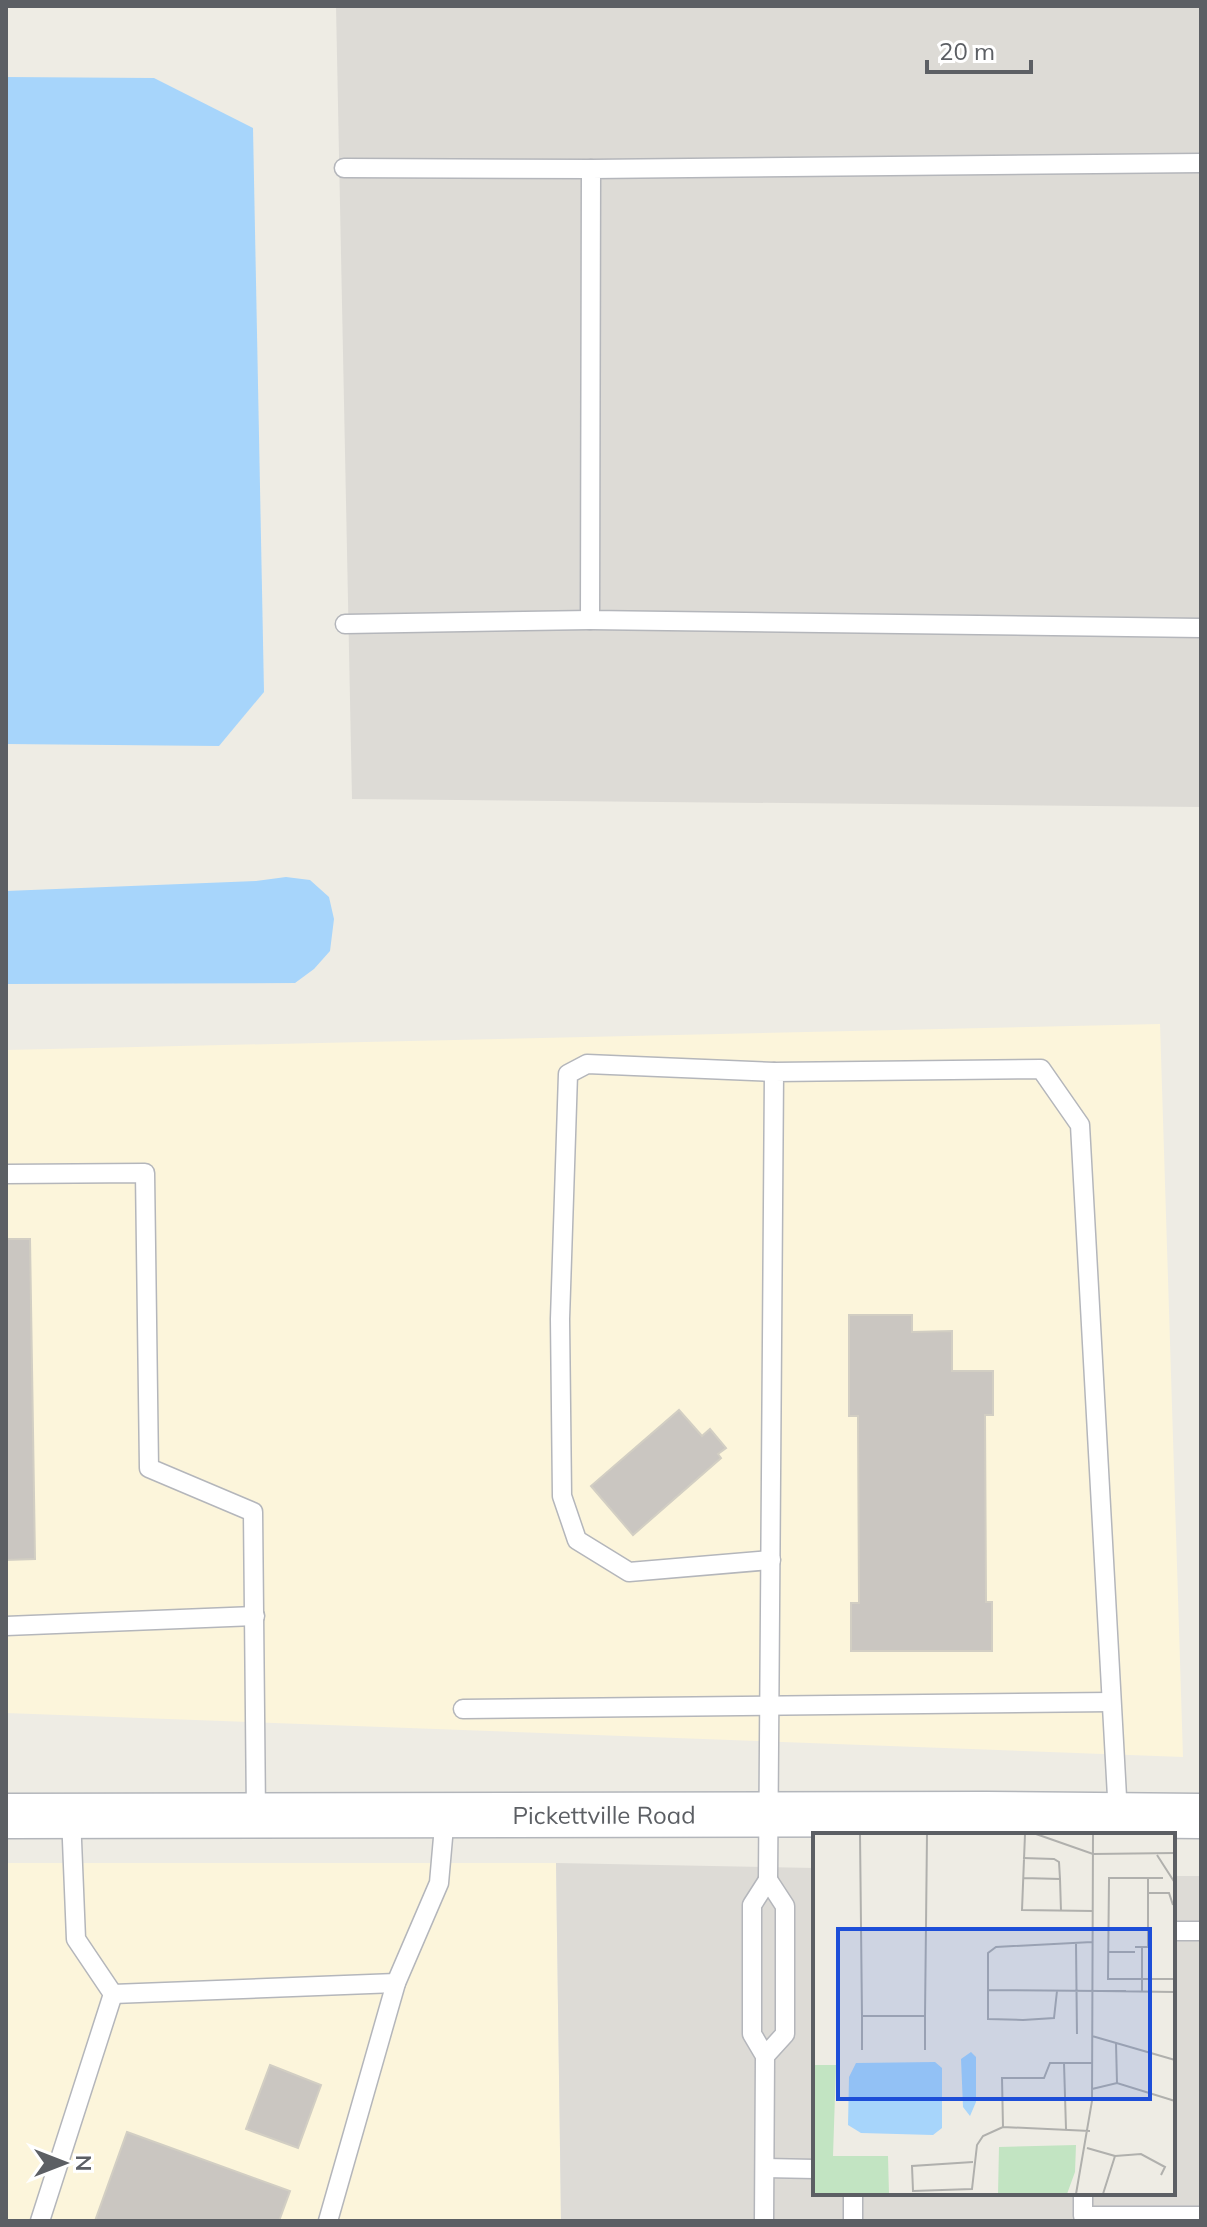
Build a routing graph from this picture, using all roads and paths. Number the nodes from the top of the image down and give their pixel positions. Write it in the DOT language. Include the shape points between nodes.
graph roads {
  1 [pos="1201,163"];
  2 [pos="344,168"];
  3 [pos="591,169"];
  4 [pos="590,620"];
  5 [pos="345,624"];
  6 [pos="1201,628"];
  7 [pos="774,1072"];
  8 [pos="6,1174"];
  9 [pos="771,1560"];
  10 [pos="255,1616"];
  11 [pos="6,1626"];
  12 [pos="1111,1702"];
  13 [pos="770,1707"];
  14 [pos="463,1709"];
  15 [pos="256,1815"];
  16 [pos="445,1815"];
  17 [pos="770,1815"];
  18 [pos="1118,1815"];
  19 [pos="6,1816"];
  20 [pos="71,1816"];
  21 [pos="1201,1816"];
  22 [pos="768,1880"];
  23 [pos="1175,1931"];
  24 [pos="1201,1931"];
  25 [pos="396,1983"];
  26 [pos="113,1994"];
  27 [pos="765,2056"];
  28 [pos="765,2168"];
  29 [pos="813,2169"];
  30 [pos="853,2195"];
  31 [pos="1083,2195"];
  32 [pos="1201,2216"];
  33 [pos="40,2221"];
  34 [pos="328,2221"];
  35 [pos="764,2221"];
  36 [pos="853,2221"];
  1 -- 3 [label="lane"];
  2 -- 3 [label="lane"];
  3 -- 4 [label="lane"];
  4 -- 5 [label="lane"];
  4 -- 6 [label="lane"];
  7 -- 9 [label="lane"];
  7 -- 9 [label="lane" via="587,1064 568,1074 560,1319 562,1496 577,1540 629,1572"];
  7 -- 12 [label="lane" via="1041,1069 1080,1125"];
  8 -- 10 [label="lane" via="145,1173 149,1468 253,1512"];
  9 -- 13 [label="lane"];
  10 -- 11 [label="lane"];
  10 -- 15 [label="lane"];
  12 -- 13 [label="lane"];
  12 -- 18 [label="lane"];
  13 -- 14 [label="lane"];
  13 -- 17 [label="lane"];
  15 -- 16 [label="street, Pickettville Road"];
  15 -- 20 [label="street, Pickettville Road"];
  16 -- 17 [label="street, Pickettville Road"];
  16 -- 25 [label="lane" via="439,1883"];
  17 -- 18 [label="street, Pickettville Road"];
  17 -- 22 [label="lane"];
  18 -- 21 [label="street, Pickettville Road"];
  19 -- 20 [label="street, Pickettville Road"];
  20 -- 26 [label="lane" via="76,1939"];
  22 -- 27 [label="lane" via="752,1905 752,2034"];
  22 -- 27 [label="lane" via="785,1906 785,2034"];
  23 -- 24 [label="lane"];
  25 -- 26 [label="lane"];
  25 -- 34 [label="lane"];
  26 -- 33 [label="lane"];
  27 -- 28 [label="lane"];
  28 -- 29 [label="lane"];
  28 -- 35 [label="lane"];
  30 -- 36 [label="lane"];
  31 -- 32 [label="lane" via="1083,2216"];
}
